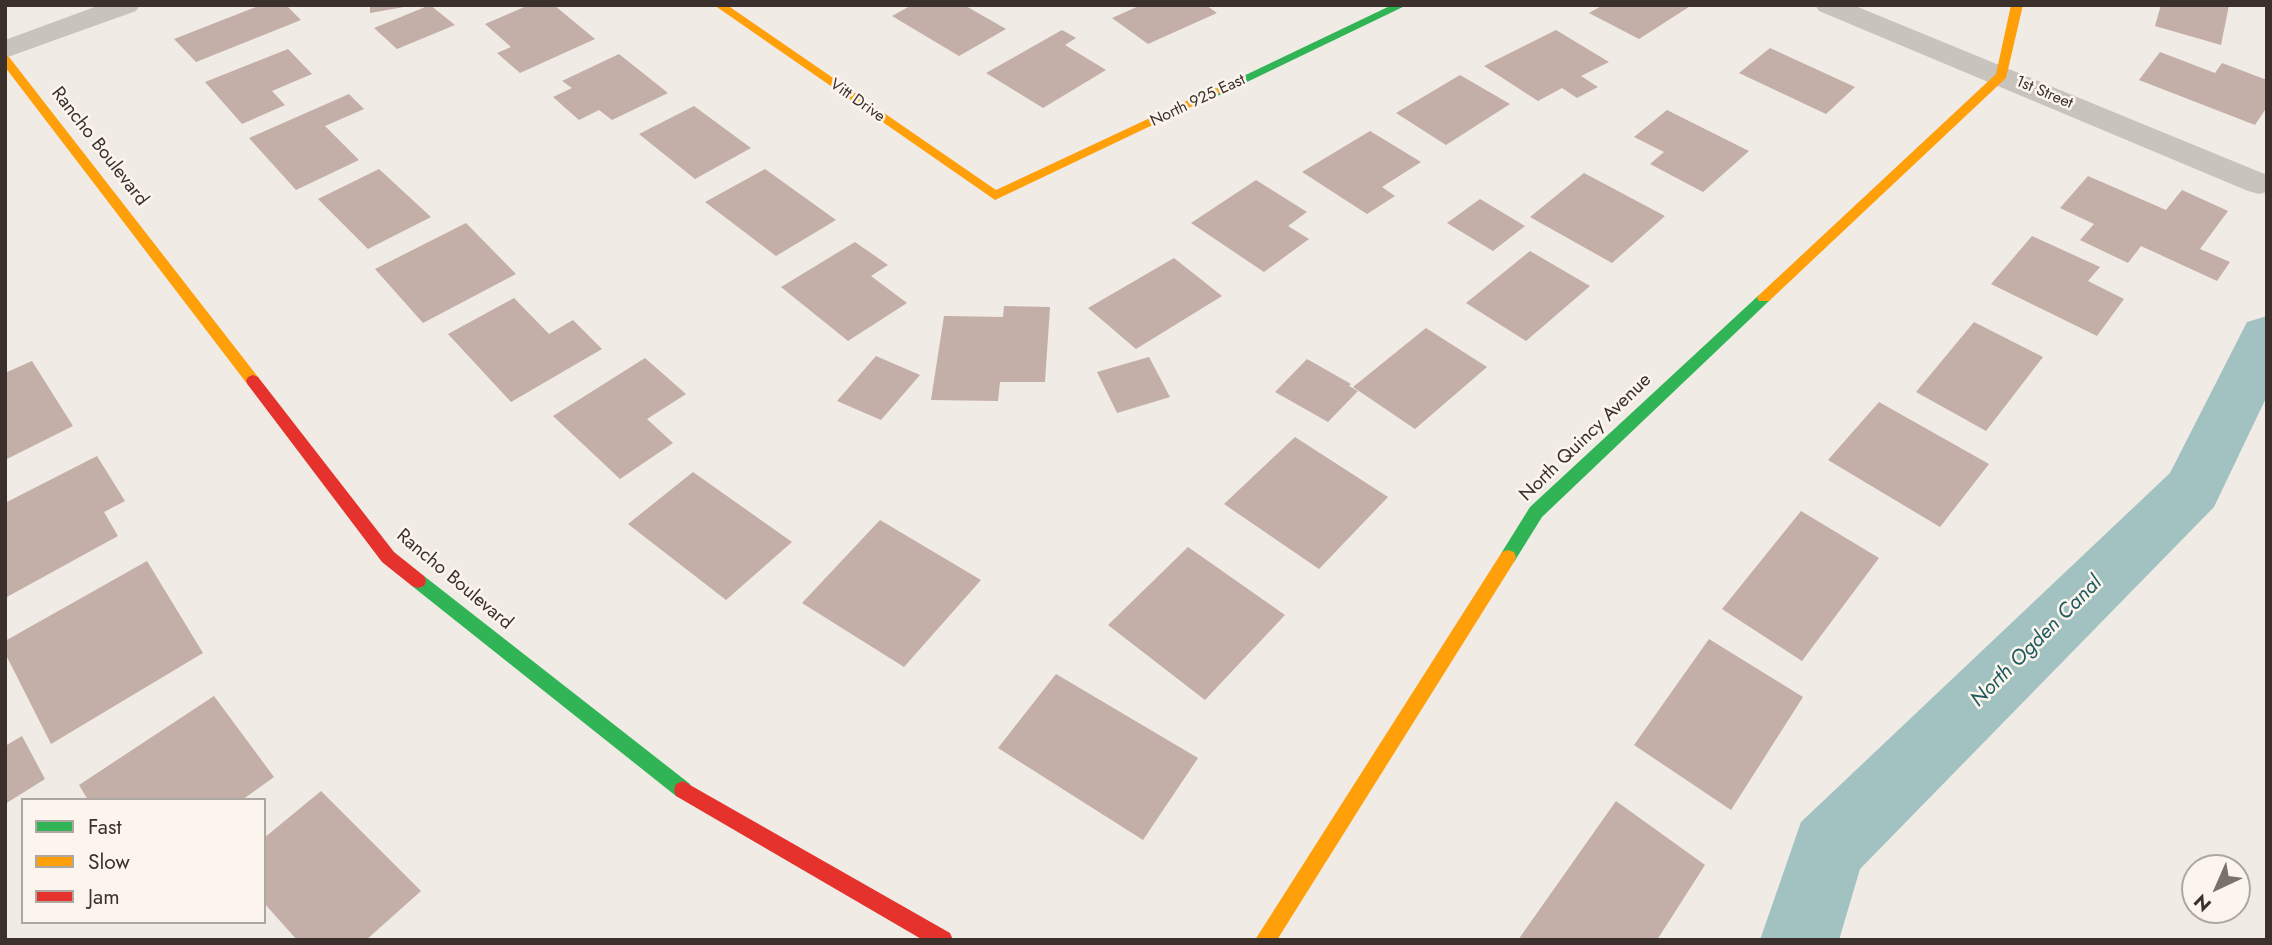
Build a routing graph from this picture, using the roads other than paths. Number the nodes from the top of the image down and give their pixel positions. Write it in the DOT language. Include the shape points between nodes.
graph roads {
  1 [pos="126,5"];
  2 [pos="719,5"];
  3 [pos="1402,5"];
  4 [pos="1829,5"];
  5 [pos="2017,5"];
  6 [pos="5,50"];
  7 [pos="5,59"];
  8 [pos="2002,75"];
  9 [pos="2259,184"];
  10 [pos="995,196"];
  11 [pos="943,940"];
  12 [pos="1265,940"];
  1 -- 6 [label="street"];
  2 -- 10 [label="street, Vitt Drive"];
  3 -- 10 [label="street, North 925 East"];
  4 -- 8 [label="street, 1st Street"];
  5 -- 8 [label="street"];
  7 -- 11 [label="street, Rancho Boulevard" via="388,557 694,799"];
  8 -- 9 [label="street, 1st Street"];
  8 -- 12 [label="street, North Quincy Avenue" via="1536,512"];
}
